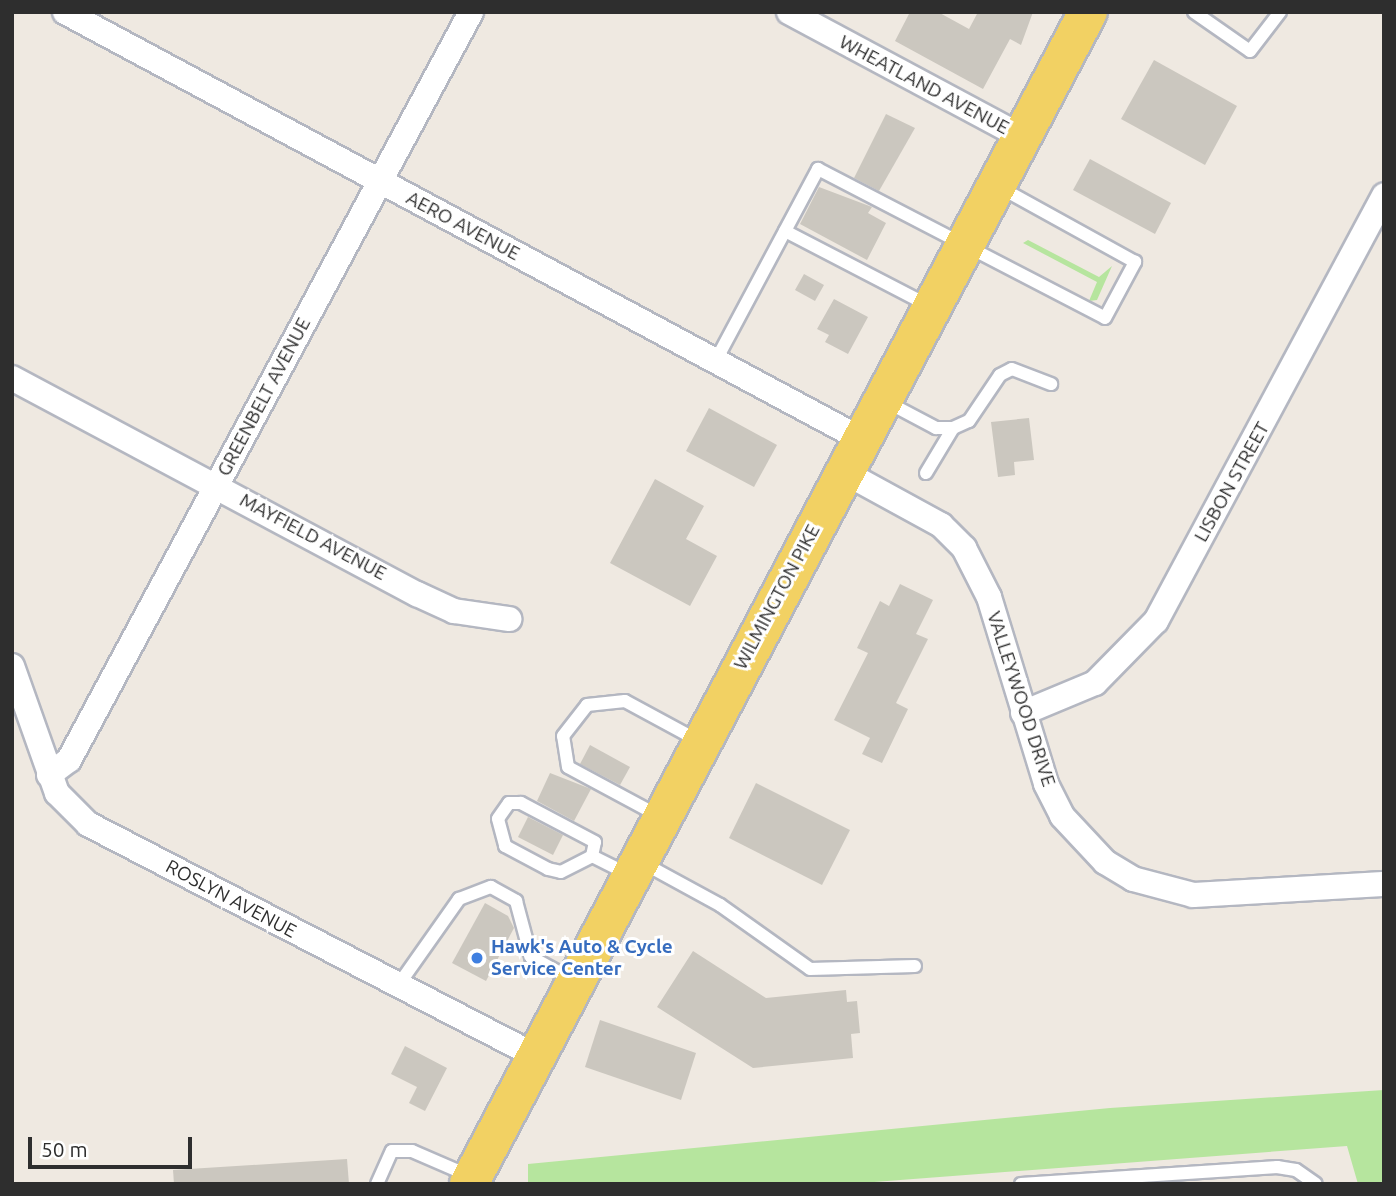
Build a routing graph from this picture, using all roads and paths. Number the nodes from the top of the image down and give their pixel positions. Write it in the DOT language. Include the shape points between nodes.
graph roads {
  1 [pos="65,12"];
  2 [pos="471,12"];
  3 [pos="789,12"];
  4 [pos="1088,12"];
  5 [pos="1194,12"];
  6 [pos="1280,12"];
  7 [pos="1022,137"];
  8 [pos="380,182"];
  9 [pos="996,186"];
  10 [pos="1384,195"];
  11 [pos="785,231"];
  12 [pos="966,242"];
  13 [pos="931,307"];
  14 [pos="715,362"];
  15 [pos="12,378"];
  16 [pos="1051,384"];
  17 [pos="882,399"];
  18 [pos="953,428"];
  19 [pos="853,456"];
  20 [pos="926,472"];
  21 [pos="217,485"];
  22 [pos="509,619"];
  23 [pos="12,666"];
  24 [pos="1023,713"];
  25 [pos="699,741"];
  26 [pos="49,775"];
  27 [pos="659,816"];
  28 [pos="592,856"];
  29 [pos="632,867"];
  30 [pos="1384,884"];
  31 [pos="915,966"];
  32 [pos="573,980"];
  33 [pos="397,988"];
  34 [pos="534,1055"];
  35 [pos="471,1180"];
  36 [pos="377,1184"];
  37 [pos="1021,1184"];
  38 [pos="1316,1184"];
  1 -- 8 [label="street, AERO AVENUE"];
  2 -- 8 [label="street, GREENBELT AVENUE"];
  3 -- 7 [label="street, WHEATLAND AVENUE"];
  4 -- 7 [label="main road, WILMINGTON PIKE"];
  5 -- 6 [label="lane" via="1251,51"];
  7 -- 9 [label="main road, WILMINGTON PIKE"];
  8 -- 14 [label="street, AERO AVENUE"];
  8 -- 21 [label="street, GREENBELT AVENUE"];
  9 -- 12 [label="main road, WILMINGTON PIKE"];
  9 -- 12 [label="lane" via="1135,262 1105,318"];
  10 -- 24 [label="street, LISBON STREET" via="1150,628 1095,683"];
  11 -- 12 [label="lane" via="818,169"];
  11 -- 13 [label="lane"];
  11 -- 14 [label="lane"];
  12 -- 13 [label="main road, WILMINGTON PIKE"];
  13 -- 17 [label="main road, WILMINGTON PIKE"];
  14 -- 19 [label="street, AERO AVENUE"];
  15 -- 21 [label="street, MAYFIELD AVENUE"];
  16 -- 18 [label="lane" via="1012,369 1000,374 969,421"];
  17 -- 18 [label="lane" via="936,428"];
  17 -- 19 [label="main road, WILMINGTON PIKE"];
  18 -- 20 [label="lane"];
  19 -- 24 [label="street, VALLEYWOOD DRIVE" via="941,524 964,548 989,597"];
  19 -- 25 [label="main road, WILMINGTON PIKE"];
  21 -- 22 [label="street, MAYFIELD AVENUE" via="454,611"];
  21 -- 26 [label="street, GREENBELT AVENUE" via="69,760"];
  23 -- 26 [label="street, ROSLYN AVENUE"];
  24 -- 30 [label="street, VALLEYWOOD DRIVE" via="1062,816 1084,844 1133,879 1193,895"];
  25 -- 27 [label="main road, WILMINGTON PIKE"];
  25 -- 27 [label="lane" via="625,701 587,705 563,736 568,767"];
  26 -- 33 [label="street, ROSLYN AVENUE" via="71,811 88,824"];
  27 -- 29 [label="main road, WILMINGTON PIKE"];
  28 -- 28 [label="lane" via="595,842 521,803 509,803 498,819 505,846 561,872"];
  28 -- 29 [label="lane"];
  29 -- 31 [label="lane" via="720,905 810,969"];
  29 -- 32 [label="main road, WILMINGTON PIKE"];
  32 -- 33 [label="lane" via="531,957 522,938 524,917 516,901 491,887 474,888 426,941"];
  32 -- 34 [label="main road, WILMINGTON PIKE"];
  33 -- 34 [label="street, ROSLYN AVENUE"];
  34 -- 35 [label="main road, WILMINGTON PIKE"];
  35 -- 36 [label="lane" via="412,1151 392,1151"];
  37 -- 38 [label="lane" via="1278,1167 1296,1170"];
}
